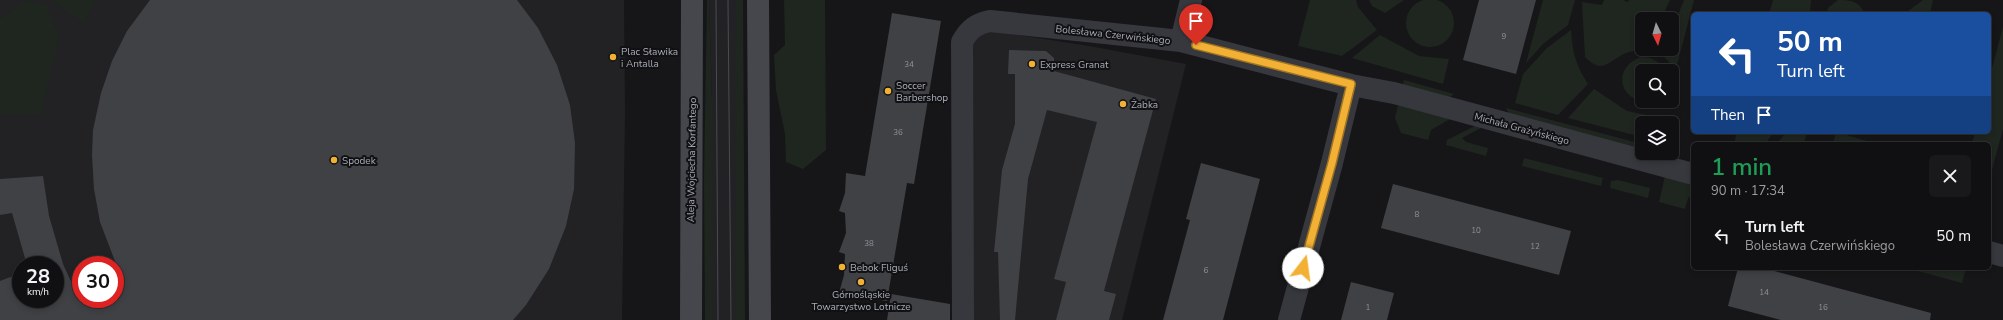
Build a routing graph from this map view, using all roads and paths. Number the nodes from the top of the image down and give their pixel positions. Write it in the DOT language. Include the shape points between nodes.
graph roads {
  1 [pos="692,0"];
  2 [pos="758,0"];
  3 [pos="1191,0"];
  4 [pos="1181,41"];
  5 [pos="1351,84"];
  6 [pos="1691,173"];
  7 [pos="1991,253"];
  8 [pos="2003,256"];
  9 [pos="692,320"];
  10 [pos="760,320"];
  11 [pos="963,320"];
  12 [pos="1289,320"];
  1 -- 9 [label="main road, Aleja Wojciecha Korfantego"];
  2 -- 10 [label="main road"];
  3 -- 4 [label="street"];
  4 -- 5 [label="street, Bolesława Czerwińskiego"];
  4 -- 11 [label="street, Bolesława Czerwińskiego" via="990,22 976,25 967,32 962,42"];
  5 -- 6 [label="street, Michała Grażyńskiego" via="1394,93"];
  5 -- 12 [label="street"];
  7 -- 8 [label="street"];
}
